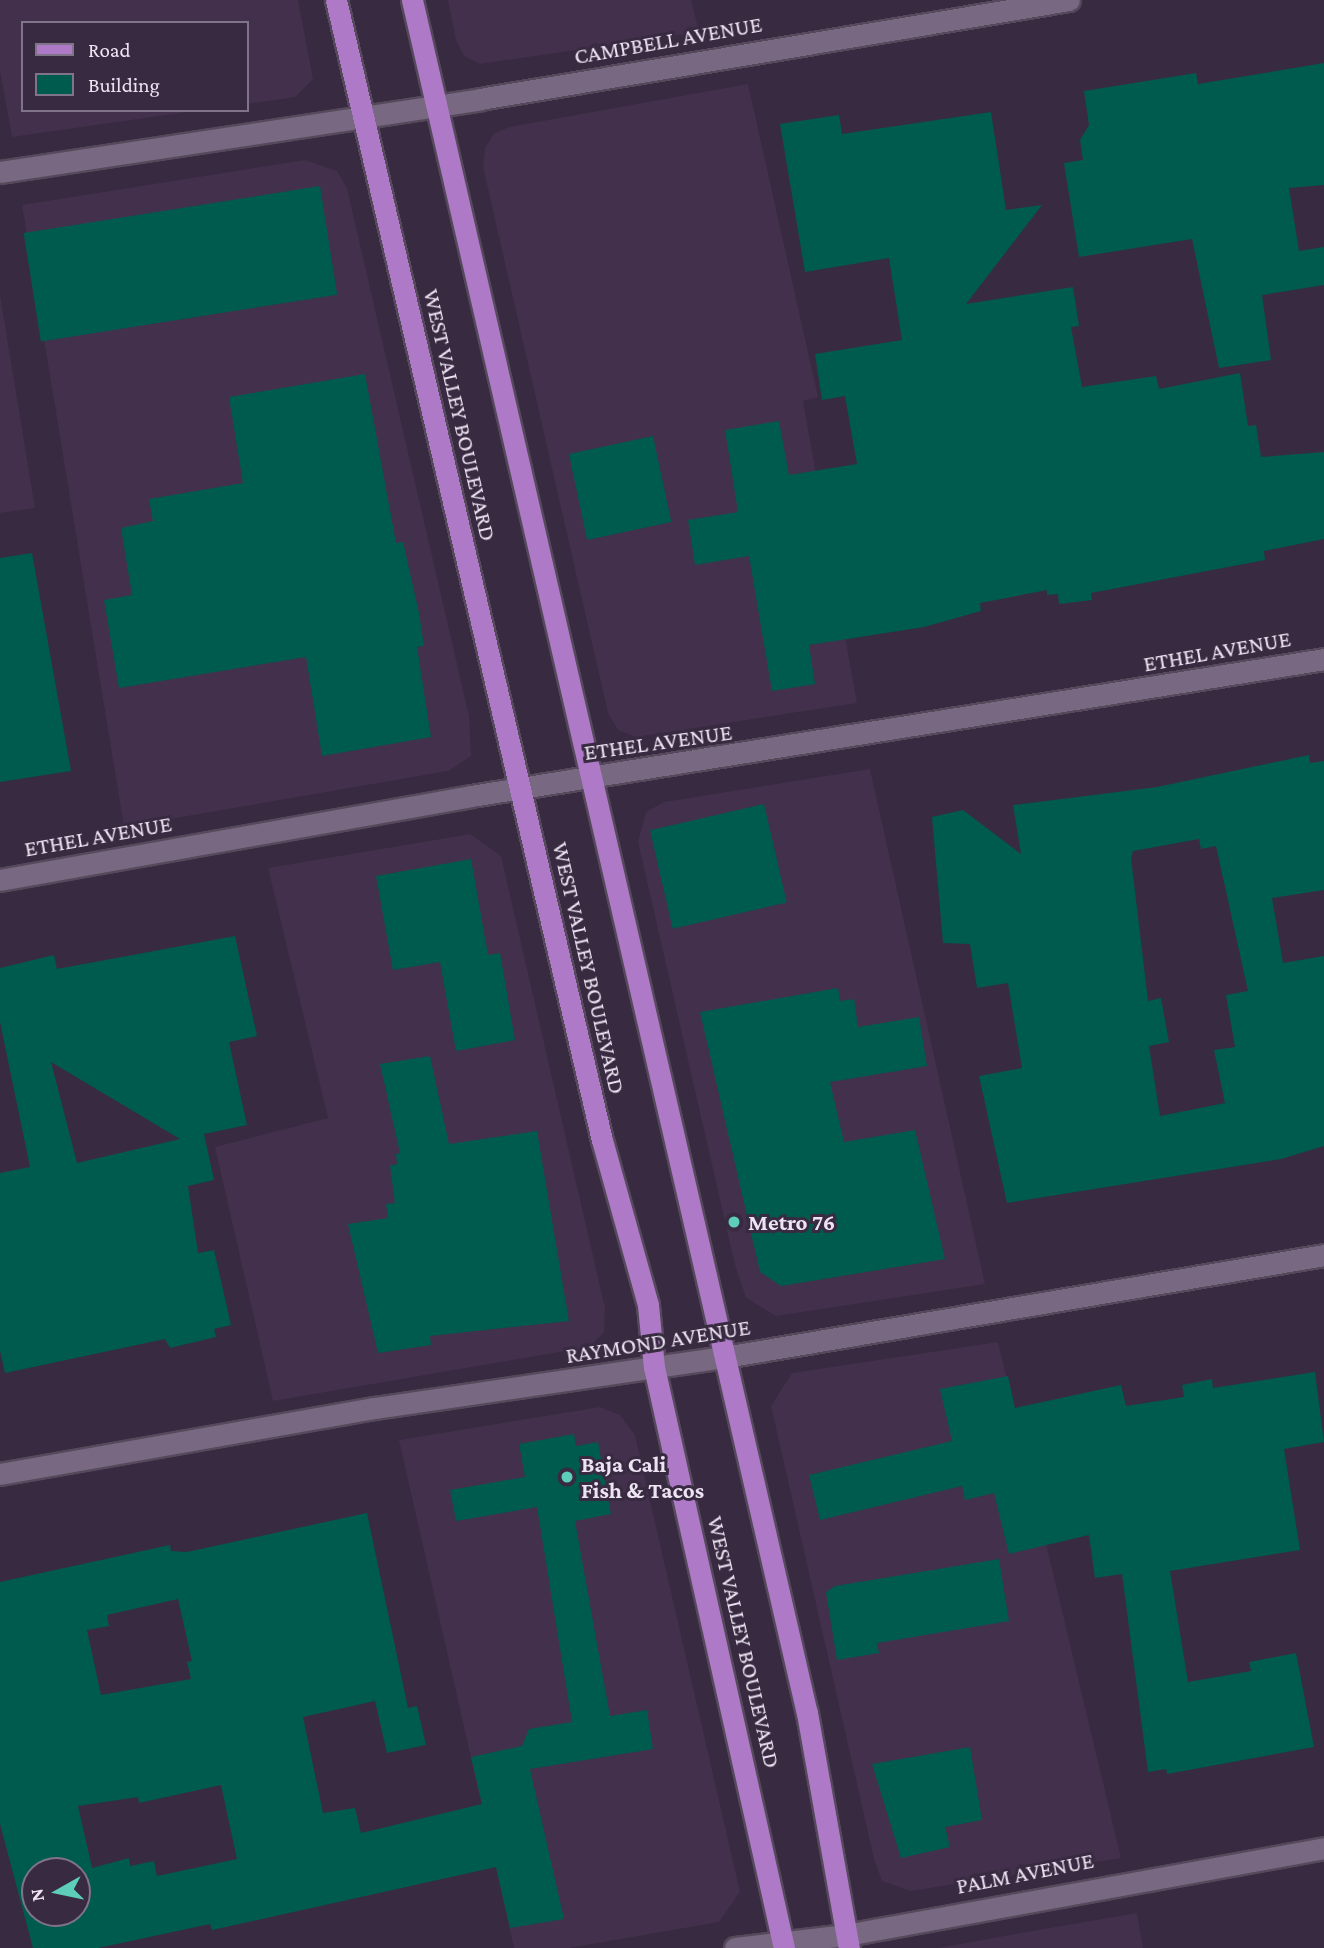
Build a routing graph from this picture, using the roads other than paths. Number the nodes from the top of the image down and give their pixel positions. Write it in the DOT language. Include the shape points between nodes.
graph roads {
  1 [pos="336,0"];
  2 [pos="412,0"];
  3 [pos="1069,0"];
  4 [pos="436,103"];
  5 [pos="359,115"];
  6 [pos="0,172"];
  7 [pos="1324,659"];
  8 [pos="590,779"];
  9 [pos="522,789"];
  10 [pos="0,880"];
  11 [pos="1324,1255"];
  12 [pos="725,1357"];
  13 [pos="654,1367"];
  14 [pos="0,1474"];
  15 [pos="1324,1848"];
  16 [pos="848,1941"];
  17 [pos="783,1945"];
  18 [pos="734,1948"];
  1 -- 5 [label="main road, WEST VALLEY BOULEVARD"];
  2 -- 4 [label="main road, WEST VALLEY BOULEVARD"];
  3 -- 4 [label="street, CAMPBELL AVENUE"];
  4 -- 5 [label="street, CAMPBELL AVENUE"];
  4 -- 8 [label="main road, WEST VALLEY BOULEVARD"];
  5 -- 6 [label="street, CAMPBELL AVENUE"];
  5 -- 9 [label="main road, WEST VALLEY BOULEVARD"];
  7 -- 8 [label="street, ETHEL AVENUE"];
  8 -- 9 [label="street, ETHEL AVENUE"];
  8 -- 12 [label="main road, WEST VALLEY BOULEVARD"];
  9 -- 10 [label="street, ETHEL AVENUE"];
  9 -- 13 [label="main road, WEST VALLEY BOULEVARD" via="602,1140 648,1306"];
  11 -- 12 [label="street, RAYMOND AVENUE"];
  12 -- 13 [label="street, RAYMOND AVENUE"];
  12 -- 16 [label="main road, WEST VALLEY BOULEVARD" via="807,1713"];
  13 -- 14 [label="street, RAYMOND AVENUE" via="374,1408"];
  13 -- 17 [label="main road, WEST VALLEY BOULEVARD"];
  15 -- 16 [label="street, PALM AVENUE"];
  16 -- 17 [label="street, PALM AVENUE"];
  17 -- 18 [label="street, PALM AVENUE"];
}
